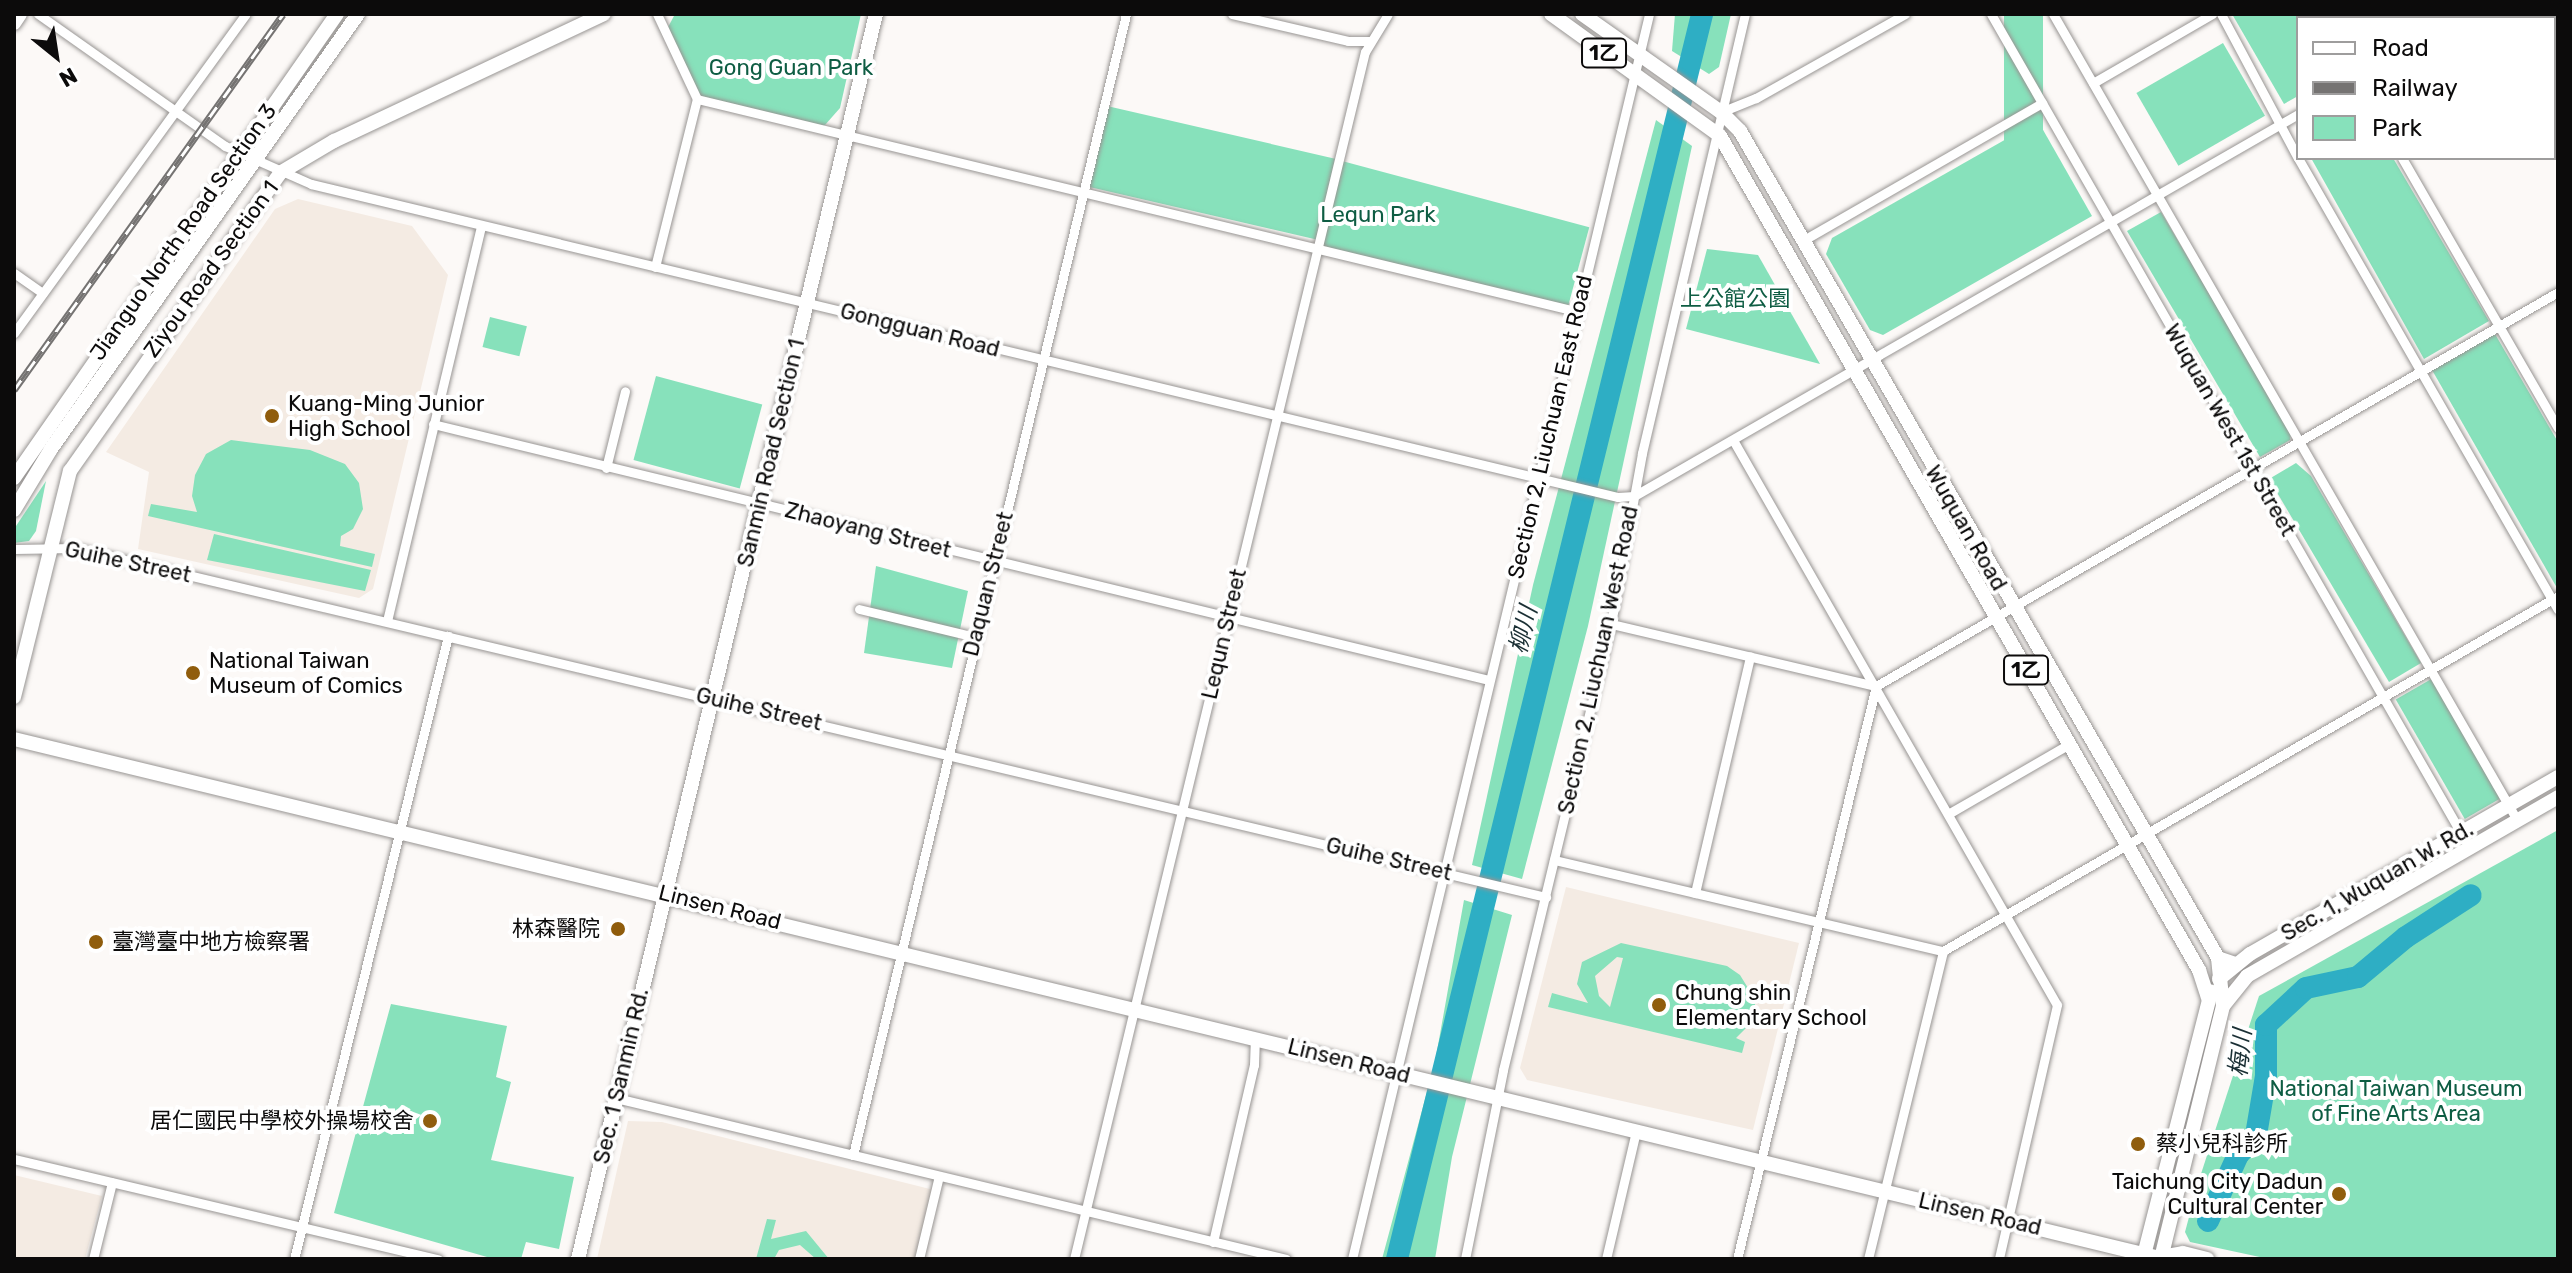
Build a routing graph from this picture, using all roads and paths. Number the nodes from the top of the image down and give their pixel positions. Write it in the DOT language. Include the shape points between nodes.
graph roads {
  1 [pos="20,14"];
  2 [pos="38,14"];
  3 [pos="246,14"];
  4 [pos="337,14"];
  5 [pos="358,14"];
  6 [pos="604,14"];
  7 [pos="657,14"];
  8 [pos="876,14"];
  9 [pos="1126,14"];
  10 [pos="1232,14"];
  11 [pos="1388,14"];
  12 [pos="1551,14"];
  13 [pos="1582,14"];
  14 [pos="1649,14"];
  15 [pos="1745,14"];
  16 [pos="1905,14"];
  17 [pos="1991,14"];
  18 [pos="2212,14"];
  19 [pos="2221,14"];
  20 [pos="2056,15"];
  21 [pos="14,23"];
  22 [pos="1371,41"];
  23 [pos="1639,56"];
  24 [pos="1635,77"];
  25 [pos="2093,83"];
  26 [pos="697,99"];
  27 [pos="2042,103"];
  28 [pos="1715,108"];
  29 [pos="175,111"];
  30 [pos="2296,115"];
  31 [pos="2283,123"];
  32 [pos="1716,132"];
  33 [pos="847,135"];
  34 [pos="237,153"];
  35 [pos="2296,153"];
  36 [pos="2299,160"];
  37 [pos="2403,160"];
  38 [pos="251,161"];
  39 [pos="280,173"];
  40 [pos="1083,191"];
  41 [pos="2156,195"];
  42 [pos="2111,222"];
  43 [pos="481,227"];
  44 [pos="1802,241"];
  45 [pos="1317,248"];
  46 [pos="655,267"];
  47 [pos="14,273"];
  48 [pos="2558,292"];
  49 [pos="43,293"];
  50 [pos="807,302"];
  51 [pos="1575,311"];
  52 [pos="2499,326"];
  53 [pos="14,333"];
  54 [pos="1042,359"];
  55 [pos="1869,361"];
  56 [pos="1853,370"];
  57 [pos="2420,371"];
  58 [pos="625,391"];
  59 [pos="1276,416"];
  60 [pos="433,424"];
  61 [pos="2558,428"];
  62 [pos="1733,440"];
  63 [pos="2299,441"];
  64 [pos="606,468"];
  65 [pos="2252,468"];
  66 [pos="14,478"];
  67 [pos="1542,481"];
  68 [pos="1634,496"];
  69 [pos="759,503"];
  70 [pos="14,510"];
  71 [pos="49,545"];
  72 [pos="14,549"];
  73 [pos="994,560"];
  74 [pos="2555,598"];
  75 [pos="2012,606"];
  76 [pos="859,609"];
  77 [pos="2558,610"];
  78 [pos="1995,616"];
  79 [pos="1228,617"];
  80 [pos="387,621"];
  81 [pos="1611,624"];
  82 [pos="448,636"];
  83 [pos="975,637"];
  84 [pos="1750,656"];
  85 [pos="2431,670"];
  86 [pos="1489,680"];
  87 [pos="1876,686"];
  88 [pos="14,697"];
  89 [pos="712,697"];
  90 [pos="2383,697"];
  91 [pos="14,739"];
  92 [pos="2069,744"];
  93 [pos="948,754"];
  94 [pos="2558,777"];
  95 [pos="2558,797"];
  96 [pos="2509,805"];
  97 [pos="1182,810"];
  98 [pos="1948,814"];
  99 [pos="2517,820"];
  100 [pos="398,830"];
  101 [pos="2461,833"];
  102 [pos="2145,835"];
  103 [pos="2127,845"];
  104 [pos="2469,847"];
  105 [pos="1554,860"];
  106 [pos="1446,873"];
  107 [pos="665,893"];
  108 [pos="1695,893"];
  109 [pos="1546,897"];
  110 [pos="2006,914"];
  111 [pos="1817,922"];
  112 [pos="1943,951"];
  113 [pos="899,952"];
  114 [pos="2218,958"];
  115 [pos="2235,964"];
  116 [pos="2199,970"];
  117 [pos="2219,979"];
  118 [pos="2240,980"];
  119 [pos="2208,998"];
  120 [pos="2223,1006"];
  121 [pos="1134,1010"];
  122 [pos="1255,1038"];
  123 [pos="1397,1074"];
  124 [pos="1499,1097"];
  125 [pos="616,1098"];
  126 [pos="1636,1131"];
  127 [pos="853,1155"];
  128 [pos="14,1159"];
  129 [pos="1760,1161"];
  130 [pos="939,1176"];
  131 [pos="112,1182"];
  132 [pos="1884,1191"];
  133 [pos="1086,1211"];
  134 [pos="2008,1221"];
  135 [pos="301,1226"];
  136 [pos="1213,1242"];
  137 [pos="2143,1256"];
  138 [pos="2162,1258"];
  139 [pos="93,1259"];
  140 [pos="294,1259"];
  141 [pos="438,1259"];
  142 [pos="578,1259"];
  143 [pos="919,1259"];
  144 [pos="1074,1259"];
  145 [pos="1286,1259"];
  146 [pos="1352,1259"];
  147 [pos="1465,1259"];
  148 [pos="1606,1259"];
  149 [pos="1737,1259"];
  150 [pos="1868,1259"];
  151 [pos="1999,1259"];
  152 [pos="2207,1259"];
  1 -- 21 [label="main road"];
  2 -- 29 [label="street, Gongguan Road"];
  3 -- 29 [label="street"];
  4 -- 34 [label="main road, Jianguo North Road Section 3"];
  5 -- 38 [label="main road, Jianguo North Road Section 3"];
  6 -- 39 [label="main road, Ziyou Road Section 1" via="324,146"];
  7 -- 26 [label="street"];
  8 -- 33 [label="main road, Sanmin Road Section 1"];
  9 -- 40 [label="street, Daquan Street"];
  10 -- 22 [label="street" via="1348,41"];
  11 -- 22 [label="street, Lequn Street"];
  12 -- 24 [label="main road, 1乙"];
  13 -- 23 [label="main road, 1乙"];
  14 -- 23 [label="street, Section 2, Liuchuan East Road"];
  15 -- 28 [label="street, Section 2, Liuchuan West Road"];
  16 -- 28 [label="street" via="1756,98"];
  17 -- 27 [label="street, Wuquan West 1st Street"];
  18 -- 25 [label="street"];
  19 -- 31 [label="street"];
  20 -- 25 [label="street"];
  22 -- 45 [label="street, Lequn Street"];
  23 -- 24 [label="street, Section 2, Liuchuan East Road"];
  23 -- 28 [label="main road, 1乙"];
  24 -- 32 [label="main road, Wuquan Road / 1乙"];
  24 -- 51 [label="street, Section 2, Liuchuan East Road"];
  25 -- 41 [label="street"];
  26 -- 33 [label="street"];
  26 -- 46 [label="street"];
  27 -- 42 [label="street, Wuquan West 1st Street"];
  27 -- 44 [label="street"];
  28 -- 32 [label="street, Section 2, Liuchuan West Road"];
  28 -- 44 [label="main road, Wuquan Road / 1乙" via="1744,138"];
  29 -- 34 [label="street, Gongguan Road"];
  29 -- 49 [label="street"];
  30 -- 31 [label="street"];
  31 -- 35 [label="street"];
  31 -- 41 [label="street"];
  32 -- 56 [label="main road, Wuquan Road / 1乙"];
  32 -- 68 [label="street, Section 2, Liuchuan West Road"];
  33 -- 40 [label="street"];
  33 -- 50 [label="main road, Sanmin Road Section 1"];
  34 -- 38 [label="street, Gongguan Road"];
  34 -- 66 [label="main road, Jianguo North Road Section 3"];
  36 -- 57 [label="street"];
  37 -- 52 [label="street"];
  38 -- 39 [label="street, Gongguan Road"];
  38 -- 70 [label="main road, Jianguo North Road Section 3"];
  39 -- 43 [label="street, Gongguan Road"];
  39 -- 71 [label="main road, Ziyou Road Section 1" via="75,463 62,489"];
  40 -- 45 [label="street"];
  40 -- 54 [label="street, Daquan Street"];
  41 -- 42 [label="street"];
  41 -- 63 [label="street"];
  42 -- 55 [label="street"];
  42 -- 65 [label="street, Wuquan West 1st Street"];
  43 -- 46 [label="street, Gongguan Road"];
  43 -- 60 [label="street"];
  44 -- 55 [label="main road, Wuquan Road / 1乙"];
  45 -- 51 [label="street"];
  45 -- 59 [label="street, Lequn Street"];
  46 -- 50 [label="street, Gongguan Road"];
  47 -- 49 [label="street"];
  48 -- 52 [label="street"];
  49 -- 53 [label="street"];
  50 -- 54 [label="street, Gongguan Road"];
  50 -- 69 [label="main road, Sanmin Road Section 1"];
  51 -- 67 [label="street, Section 2, Liuchuan East Road"];
  52 -- 57 [label="street"];
  52 -- 61 [label="street"];
  54 -- 59 [label="street, Gongguan Road"];
  54 -- 73 [label="street, Daquan Street"];
  55 -- 56 [label="street"];
  55 -- 75 [label="main road, Wuquan Road / 1乙"];
  56 -- 62 [label="street"];
  56 -- 78 [label="main road, Wuquan Road / 1乙"];
  57 -- 63 [label="street"];
  57 -- 74 [label="street"];
  58 -- 64 [label="street"];
  59 -- 67 [label="street, Gongguan Road"];
  59 -- 79 [label="street, Lequn Street"];
  60 -- 64 [label="street, Zhaoyang Street"];
  60 -- 80 [label="street"];
  62 -- 68 [label="street"];
  62 -- 87 [label="street"];
  63 -- 65 [label="street"];
  63 -- 85 [label="street"];
  64 -- 69 [label="street, Zhaoyang Street"];
  65 -- 75 [label="street"];
  65 -- 90 [label="street, Wuquan West 1st Street"];
  67 -- 68 [label="street, Gongguan Road" via="1615,497"];
  67 -- 86 [label="street, Section 2, Liuchuan East Road"];
  68 -- 81 [label="street, Section 2, Liuchuan West Road"];
  69 -- 73 [label="street, Zhaoyang Street"];
  69 -- 89 [label="main road, Sanmin Road Section 1"];
  71 -- 72 [label="street, Guihe Street"];
  71 -- 80 [label="street, Guihe Street"];
  71 -- 88 [label="main road, Ziyou Road Section 1"];
  73 -- 79 [label="street, Zhaoyang Street"];
  73 -- 83 [label="street, Daquan Street"];
  74 -- 77 [label="street"];
  74 -- 85 [label="street"];
  75 -- 78 [label="street"];
  75 -- 102 [label="main road, Wuquan Road / 1乙"];
  76 -- 83 [label="street"];
  78 -- 87 [label="street"];
  78 -- 92 [label="main road, Wuquan Road / 1乙"];
  79 -- 86 [label="street, Zhaoyang Street"];
  79 -- 97 [label="street, Lequn Street"];
  80 -- 82 [label="street, Guihe Street"];
  81 -- 84 [label="street"];
  81 -- 105 [label="street, Section 2, Liuchuan West Road"];
  82 -- 89 [label="street, Guihe Street"];
  82 -- 100 [label="street"];
  83 -- 93 [label="street, Daquan Street"];
  84 -- 87 [label="street"];
  84 -- 108 [label="street"];
  85 -- 90 [label="street"];
  85 -- 96 [label="street"];
  86 -- 106 [label="street, Section 2, Liuchuan East Road"];
  87 -- 98 [label="street"];
  87 -- 111 [label="street"];
  89 -- 93 [label="street, Guihe Street"];
  89 -- 107 [label="main road, Sanmin Road Section 1"];
  90 -- 101 [label="street, Wuquan West 1st Street"];
  90 -- 102 [label="street"];
  91 -- 100 [label="main road, Linsen Road"];
  92 -- 98 [label="street"];
  92 -- 103 [label="main road, Wuquan Road / 1乙"];
  93 -- 97 [label="street, Guihe Street"];
  93 -- 113 [label="street, Daquan Street"];
  94 -- 96 [label="main road, Sec. 1, Wuquan W. Rd."];
  95 -- 99 [label="main road, Sec. 1, Wuquan W. Rd."];
  96 -- 99 [label="street"];
  96 -- 101 [label="main road, Sec. 1, Wuquan W. Rd."];
  97 -- 106 [label="street, Guihe Street"];
  97 -- 121 [label="street, Lequn Street"];
  98 -- 110 [label="street"];
  99 -- 104 [label="main road, Sec. 1, Wuquan W. Rd."];
  100 -- 107 [label="main road, Linsen Road"];
  100 -- 135 [label="street"];
  101 -- 104 [label="street, Wuquan West 1st Street"];
  101 -- 115 [label="main road, Sec. 1, Wuquan W. Rd."];
  102 -- 103 [label="street"];
  102 -- 114 [label="main road, Wuquan Road / 1乙"];
  103 -- 110 [label="street"];
  103 -- 116 [label="main road, Wuquan Road / 1乙"];
  104 -- 118 [label="main road, Sec. 1, Wuquan W. Rd."];
  105 -- 108 [label="street"];
  105 -- 109 [label="street, Section 2, Liuchuan West Road"];
  106 -- 109 [label="street, Guihe Street"];
  106 -- 123 [label="street, Section 2, Liuchuan East Road"];
  107 -- 113 [label="main road, Linsen Road"];
  107 -- 125 [label="main road, Sec. 1 Sanmin Rd."];
  108 -- 111 [label="street"];
  109 -- 124 [label="street, Section 2, Liuchuan West Road"];
  110 -- 112 [label="street"];
  110 -- 134 [label="street" via="2058,1013"];
  111 -- 112 [label="street"];
  111 -- 129 [label="street"];
  112 -- 132 [label="street"];
  113 -- 121 [label="main road, Linsen Road"];
  113 -- 127 [label="street, Daquan Street"];
  114 -- 115 [label="main road"];
  114 -- 117 [label="main road, Wuquan Road / 1乙"];
  115 -- 117 [label="main road, Sec. 1, Wuquan W. Rd."];
  116 -- 117 [label="main road"];
  116 -- 119 [label="main road, Wuquan Road / 1乙"];
  117 -- 118 [label="main road"];
  117 -- 119 [label="main road"];
  117 -- 120 [label="main road, Wuquan Road / 1乙"];
  118 -- 120 [label="main road, Sec. 1, Wuquan W. Rd."];
  119 -- 137 [label="main road"];
  120 -- 138 [label="main road, Wuquan Road / 1乙"];
  121 -- 122 [label="main road, Linsen Road"];
  121 -- 133 [label="street, Lequn Street"];
  122 -- 123 [label="main road, Linsen Road"];
  122 -- 136 [label="street" via="1254,1065"];
  123 -- 124 [label="main road, Linsen Road"];
  123 -- 146 [label="street, Section 2, Liuchuan East Road"];
  124 -- 126 [label="main road, Linsen Road"];
  124 -- 147 [label="street, Section 2, Liuchuan West Road"];
  125 -- 127 [label="street"];
  125 -- 142 [label="main road, Sec. 1 Sanmin Rd."];
  126 -- 129 [label="main road, Linsen Road"];
  126 -- 148 [label="street"];
  127 -- 130 [label="street"];
  128 -- 131 [label="street"];
  129 -- 132 [label="main road, Linsen Road"];
  129 -- 149 [label="street"];
  130 -- 133 [label="street"];
  130 -- 143 [label="street"];
  131 -- 135 [label="street"];
  131 -- 139 [label="street"];
  132 -- 134 [label="main road, Linsen Road"];
  132 -- 150 [label="street"];
  133 -- 136 [label="street"];
  133 -- 144 [label="street, Lequn Street"];
  134 -- 137 [label="main road, Linsen Road"];
  134 -- 151 [label="street"];
  135 -- 140 [label="street"];
  135 -- 141 [label="street"];
  136 -- 145 [label="street"];
  137 -- 138 [label="main road, Linsen Road"];
  138 -- 152 [label="main road, Linsen Road" via="2183,1253"];
}
